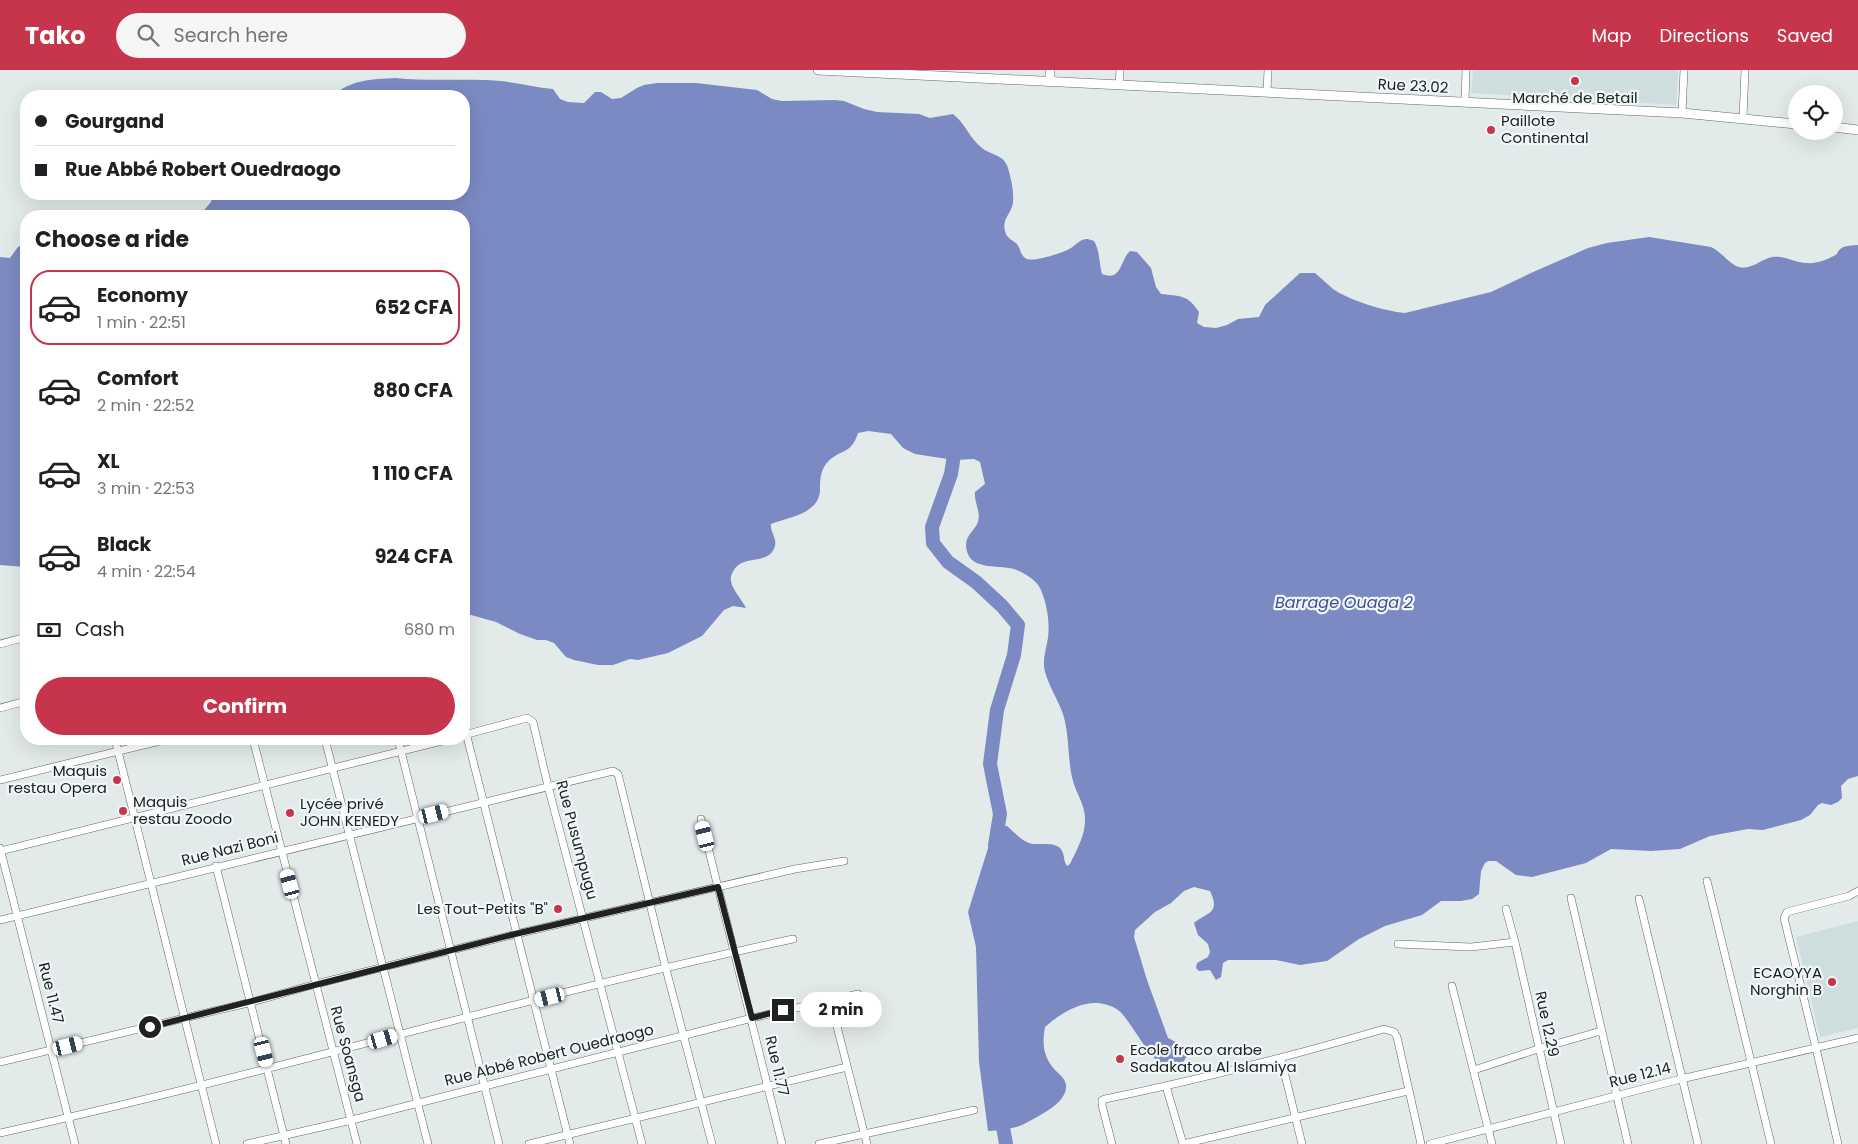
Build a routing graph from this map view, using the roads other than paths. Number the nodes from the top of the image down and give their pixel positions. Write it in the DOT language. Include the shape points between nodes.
graph roads {
  1 [pos="818,70"];
  2 [pos="1050,70"];
  3 [pos="1120,70"];
  4 [pos="1268,70"];
  5 [pos="1466,70"];
  6 [pos="1684,70"];
  7 [pos="1745,70"];
  8 [pos="1050,82"];
  9 [pos="1119,85"];
  10 [pos="1268,92"];
  11 [pos="1465,102"];
  12 [pos="1682,113"];
  13 [pos="1742,118"];
  14 [pos="1788,123"];
  15 [pos="1843,128"];
  16 [pos="1858,130"];
  17 [pos="20,639"];
  18 [pos="0,644"];
  19 [pos="20,703"];
  20 [pos="0,708"];
  21 [pos="470,734"];
  22 [pos="116,745"];
  23 [pos="143,745"];
  24 [pos="255,745"];
  25 [pos="326,745"];
  26 [pos="400,745"];
  27 [pos="426,745"];
  28 [pos="468,745"];
  29 [pos="118,751"];
  30 [pos="401,751"];
  31 [pos="332,767"];
  32 [pos="0,780"];
  33 [pos="265,785"];
  34 [pos="548,786"];
  35 [pos="483,801"];
  36 [pos="134,817"];
  37 [pos="418,818"];
  38 [pos="701,819"];
  39 [pos="349,834"];
  40 [pos="0,850"];
  41 [pos="282,850"];
  42 [pos="844,861"];
  43 [pos="216,866"];
  44 [pos="1707,881"];
  45 [pos="151,882"];
  46 [pos="718,887"];
  47 [pos="1858,891"];
  48 [pos="1571,898"];
  49 [pos="1639,899"];
  50 [pos="650,903"];
  51 [pos="1506,909"];
  52 [pos="18,916"];
  53 [pos="583,918"];
  54 [pos="0,920"];
  55 [pos="516,934"];
  56 [pos="793,939"];
  57 [pos="1515,942"];
  58 [pos="1398,944"];
  59 [pos="450,950"];
  60 [pos="734,952"];
  61 [pos="383,968"];
  62 [pos="666,969"];
  63 [pos="316,984"];
  64 [pos="599,985"];
  65 [pos="1452,986"];
  66 [pos="858,994"];
  67 [pos="830,999"];
  68 [pos="534,1001"];
  69 [pos="252,1002"];
  70 [pos="184,1018"];
  71 [pos="467,1018"];
  72 [pos="752,1018"];
  73 [pos="1601,1031"];
  74 [pos="400,1034"];
  75 [pos="684,1035"];
  76 [pos="1858,1038"];
  77 [pos="1816,1048"];
  78 [pos="1538,1049"];
  79 [pos="52,1050"];
  80 [pos="334,1052"];
  81 [pos="616,1052"];
  82 [pos="1281,1059"];
  83 [pos="0,1062"];
  84 [pos="1751,1064"];
  85 [pos="847,1067"];
  86 [pos="551,1068"];
  87 [pos="268,1069"];
  88 [pos="1474,1070"];
  89 [pos="1681,1079"];
  90 [pos="201,1085"];
  91 [pos="484,1085"];
  92 [pos="768,1086"];
  93 [pos="1166,1086"];
  94 [pos="1408,1090"];
  95 [pos="1616,1096"];
  96 [pos="417,1102"];
  97 [pos="701,1102"];
  98 [pos="974,1110"];
  99 [pos="1553,1113"];
  100 [pos="1296,1117"];
  101 [pos="68,1118"];
  102 [pos="635,1118"];
  103 [pos="352,1120"];
  104 [pos="1488,1128"];
  105 [pos="0,1133"];
  106 [pos="865,1133"];
  107 [pos="568,1135"];
  108 [pos="284,1136"];
  109 [pos="74,1144"];
  110 [pos="216,1144"];
  111 [pos="247,1144"];
  112 [pos="286,1144"];
  113 [pos="357,1144"];
  114 [pos="428,1144"];
  115 [pos="499,1144"];
  116 [pos="530,1144"];
  117 [pos="570,1144"];
  118 [pos="642,1144"];
  119 [pos="712,1144"];
  120 [pos="782,1144"];
  121 [pos="819,1144"];
  122 [pos="867,1144"];
  123 [pos="1112,1144"];
  124 [pos="1183,1144"];
  125 [pos="1302,1144"];
  126 [pos="1421,1144"];
  127 [pos="1430,1144"];
  128 [pos="1492,1144"];
  129 [pos="1561,1144"];
  130 [pos="1628,1144"];
  131 [pos="1698,1144"];
  132 [pos="1771,1144"];
  133 [pos="1838,1144"];
  1 -- 8 [label="street, Rue 23.02"];
  2 -- 8 [label="street"];
  3 -- 9 [label="street"];
  4 -- 10 [label="street"];
  5 -- 11 [label="street"];
  6 -- 12 [label="street"];
  7 -- 13 [label="street"];
  8 -- 9 [label="street, Rue 23.02"];
  9 -- 10 [label="street, Rue 23.02"];
  10 -- 11 [label="street, Rue 23.02"];
  11 -- 12 [label="street, Rue 23.02"];
  12 -- 13 [label="street, Rue 23.02"];
  13 -- 14 [label="street, Rue 23.02"];
  15 -- 16 [label="street"];
  17 -- 18 [label="street"];
  19 -- 20 [label="street"];
  21 -- 34 [label="street, Rue Pusumpugu" via="530,719"];
  22 -- 29 [label="street"];
  23 -- 29 [label="street"];
  24 -- 33 [label="street, Rue Soansga"];
  25 -- 31 [label="street"];
  26 -- 30 [label="street"];
  27 -- 30 [label="street"];
  28 -- 35 [label="street"];
  29 -- 32 [label="street"];
  29 -- 36 [label="street"];
  30 -- 31 [label="street"];
  30 -- 37 [label="street"];
  31 -- 33 [label="street"];
  31 -- 39 [label="street"];
  33 -- 36 [label="street"];
  33 -- 41 [label="street, Rue Soansga"];
  34 -- 35 [label="street, Rue Nazi Boni"];
  34 -- 50 [label="street, Rue Nazi Boni" via="613,771 618,774"];
  34 -- 53 [label="street, Rue Pusumpugu"];
  35 -- 37 [label="street, Rue Nazi Boni"];
  35 -- 55 [label="street"];
  36 -- 40 [label="street"];
  36 -- 45 [label="street"];
  37 -- 39 [label="street, Rue Nazi Boni"];
  37 -- 59 [label="street"];
  38 -- 46 [label="street, Rue 11.77"];
  39 -- 41 [label="street, Rue Nazi Boni"];
  39 -- 61 [label="street"];
  40 -- 52 [label="street, Rue 11.47"];
  41 -- 43 [label="street, Rue Nazi Boni"];
  41 -- 63 [label="street, Rue Soansga"];
  42 -- 46 [label="street"];
  43 -- 45 [label="street, Rue Nazi Boni"];
  43 -- 69 [label="street"];
  44 -- 84 [label="street"];
  45 -- 52 [label="street, Rue Nazi Boni"];
  45 -- 70 [label="street"];
  46 -- 50 [label="street"];
  46 -- 60 [label="street, Rue 11.77"];
  47 -- 77 [label="street" via="1784,915"];
  48 -- 73 [label="street"];
  49 -- 89 [label="street"];
  50 -- 53 [label="street"];
  50 -- 62 [label="street"];
  51 -- 57 [label="street, Rue 12.29"];
  52 -- 54 [label="street, Rue Nazi Boni"];
  52 -- 79 [label="street, Rue 11.47"];
  53 -- 55 [label="street"];
  53 -- 64 [label="street, Rue Pusumpugu"];
  55 -- 59 [label="street"];
  55 -- 68 [label="street"];
  56 -- 60 [label="street"];
  57 -- 58 [label="street" via="1471,947"];
  57 -- 78 [label="street, Rue 12.29"];
  59 -- 61 [label="street"];
  59 -- 71 [label="street"];
  60 -- 62 [label="street"];
  60 -- 72 [label="street, Rue 11.77"];
  61 -- 63 [label="street"];
  61 -- 74 [label="street"];
  62 -- 64 [label="street"];
  62 -- 75 [label="street"];
  63 -- 69 [label="street"];
  63 -- 80 [label="street, Rue Soansga"];
  64 -- 68 [label="street"];
  64 -- 81 [label="street, Rue Pusumpugu"];
  65 -- 88 [label="street"];
  66 -- 67 [label="street, Rue Abbé Robert Ouedraogo"];
  67 -- 72 [label="street, Rue Abbé Robert Ouedraogo"];
  67 -- 85 [label="street"];
  68 -- 71 [label="street"];
  68 -- 86 [label="street"];
  69 -- 70 [label="street"];
  69 -- 87 [label="street"];
  70 -- 79 [label="street"];
  70 -- 90 [label="street"];
  71 -- 74 [label="street"];
  71 -- 91 [label="street"];
  72 -- 75 [label="street, Rue Abbé Robert Ouedraogo"];
  72 -- 92 [label="street, Rue 11.77"];
  73 -- 78 [label="street"];
  73 -- 95 [label="street"];
  74 -- 80 [label="street"];
  74 -- 96 [label="street"];
  75 -- 81 [label="street, Rue Abbé Robert Ouedraogo"];
  75 -- 97 [label="street"];
  76 -- 77 [label="street, Rue 12.14"];
  77 -- 84 [label="street, Rue 12.14"];
  77 -- 133 [label="street"];
  78 -- 88 [label="street"];
  78 -- 99 [label="street, Rue 12.29"];
  79 -- 83 [label="street"];
  79 -- 101 [label="street, Rue 11.47"];
  80 -- 87 [label="street"];
  80 -- 103 [label="street, Rue Soansga"];
  81 -- 86 [label="street, Rue Abbé Robert Ouedraogo"];
  81 -- 102 [label="street, Rue Pusumpugu"];
  82 -- 93 [label="street"];
  82 -- 94 [label="street" via="1384,1029 1390,1030 1397,1037"];
  82 -- 100 [label="street"];
  84 -- 89 [label="street, Rue 12.14"];
  84 -- 132 [label="street"];
  85 -- 92 [label="street"];
  85 -- 106 [label="street"];
  86 -- 91 [label="street, Rue Abbé Robert Ouedraogo"];
  86 -- 107 [label="street"];
  87 -- 90 [label="street"];
  87 -- 108 [label="street"];
  88 -- 104 [label="street"];
  89 -- 95 [label="street, Rue 12.14"];
  89 -- 131 [label="street"];
  90 -- 101 [label="street"];
  90 -- 110 [label="street"];
  91 -- 96 [label="street, Rue Abbé Robert Ouedraogo"];
  91 -- 115 [label="street"];
  92 -- 97 [label="street"];
  92 -- 120 [label="street, Rue 11.77"];
  93 -- 123 [label="street" via="1102,1100"];
  93 -- 124 [label="street"];
  94 -- 100 [label="street"];
  94 -- 126 [label="street"];
  95 -- 99 [label="street, Rue 12.14"];
  95 -- 130 [label="street"];
  96 -- 103 [label="street, Rue Abbé Robert Ouedraogo"];
  96 -- 114 [label="street"];
  97 -- 102 [label="street"];
  97 -- 119 [label="street"];
  98 -- 106 [label="street"];
  99 -- 104 [label="street, Rue 12.14"];
  99 -- 129 [label="street, Rue 12.29"];
  100 -- 124 [label="street"];
  100 -- 125 [label="street"];
  101 -- 105 [label="street"];
  101 -- 109 [label="street, Rue 11.47"];
  102 -- 107 [label="street"];
  102 -- 118 [label="street, Rue Pusumpugu"];
  103 -- 108 [label="street, Rue Abbé Robert Ouedraogo"];
  103 -- 113 [label="street, Rue Soansga"];
  104 -- 127 [label="street, Rue 12.14"];
  104 -- 128 [label="street"];
  106 -- 121 [label="street"];
  106 -- 122 [label="street"];
  107 -- 116 [label="street"];
  107 -- 117 [label="street"];
  108 -- 111 [label="street, Rue Abbé Robert Ouedraogo"];
  108 -- 112 [label="street"];
}
